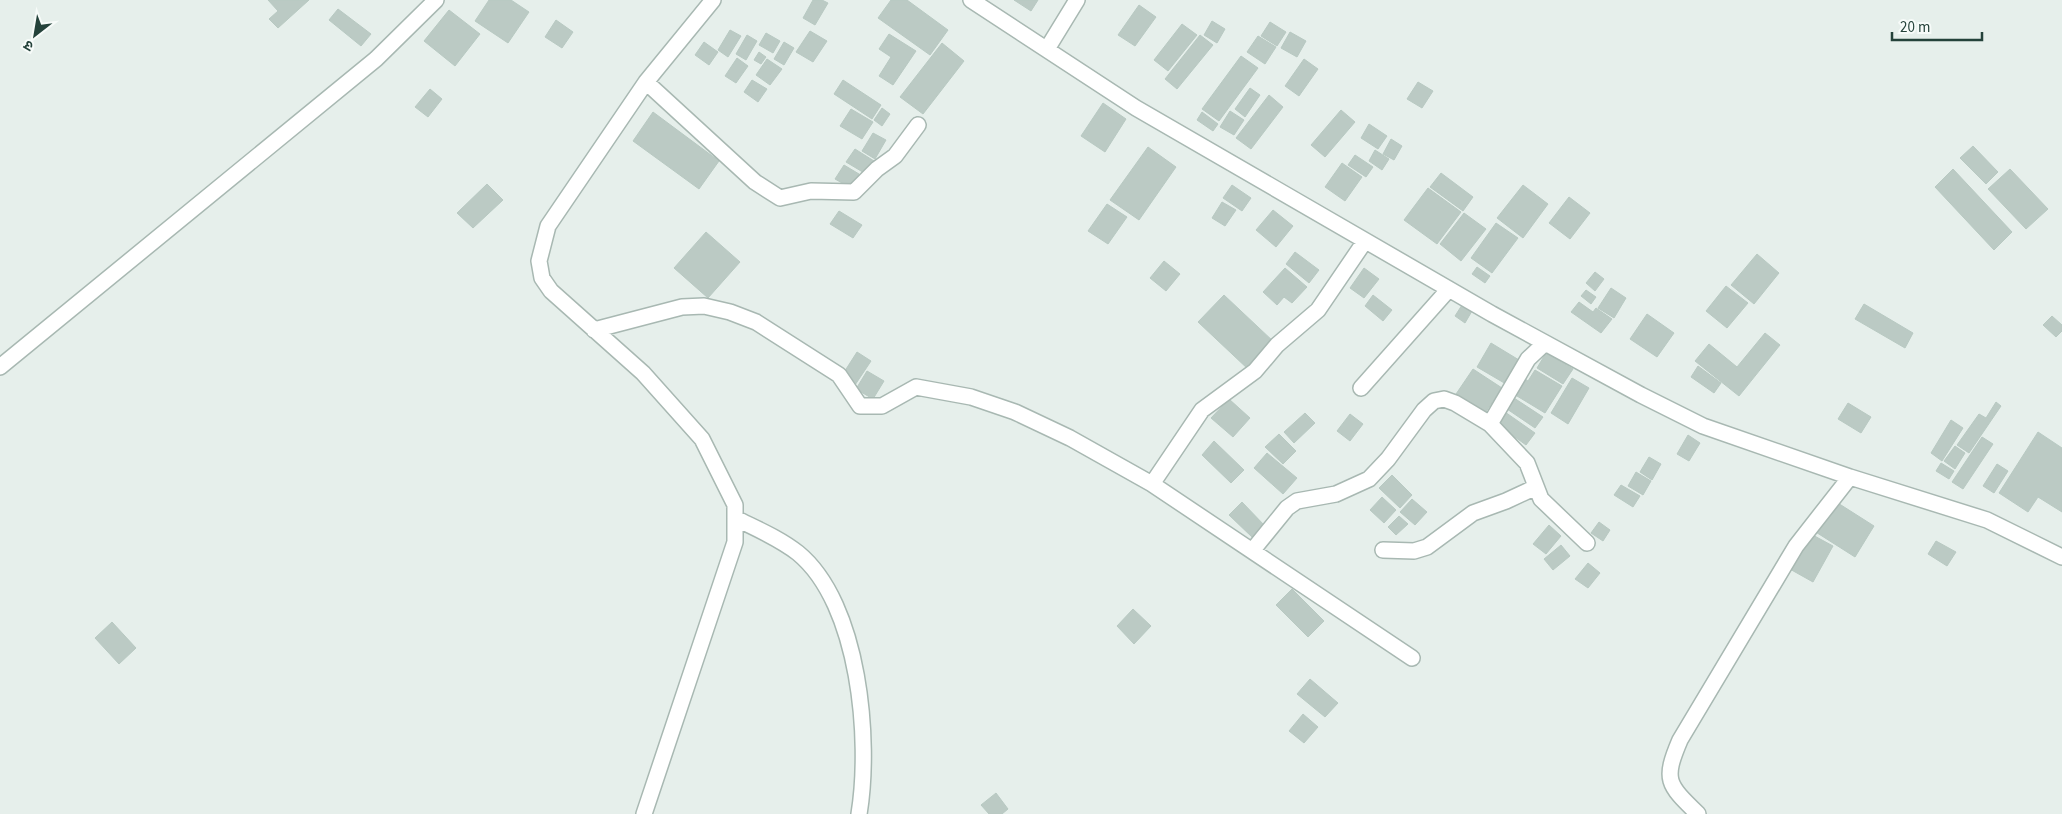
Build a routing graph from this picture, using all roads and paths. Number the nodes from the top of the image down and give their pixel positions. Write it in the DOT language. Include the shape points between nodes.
graph roads {
  1 [pos="436,0"];
  2 [pos="713,0"];
  3 [pos="971,0"];
  4 [pos="1077,0"];
  5 [pos="1047,49"];
  6 [pos="646,82"];
  7 [pos="918,126"];
  8 [pos="1365,241"];
  9 [pos="1449,289"];
  10 [pos="594,330"];
  11 [pos="1545,343"];
  12 [pos="0,367"];
  13 [pos="1361,388"];
  14 [pos="1490,424"];
  15 [pos="1850,477"];
  16 [pos="1152,484"];
  17 [pos="1536,487"];
  18 [pos="735,518"];
  19 [pos="1587,544"];
  20 [pos="1383,550"];
  21 [pos="1252,551"];
  22 [pos="2062,557"];
  23 [pos="1412,658"];
  24 [pos="644,814"];
  25 [pos="859,814"];
  26 [pos="1698,814"];
  1 -- 12 [label="street" via="376,59"];
  2 -- 6 [label="street"];
  3 -- 5 [label="street"];
  4 -- 5 [label="street"];
  5 -- 8 [label="street" via="1136,108"];
  6 -- 7 [label="street" via="755,182 780,198 811,191 854,192 895,156"];
  6 -- 10 [label="street" via="548,226 538,261 542,278 551,291"];
  8 -- 9 [label="street"];
  8 -- 16 [label="street" via="1318,310 1277,345 1255,371 1202,410"];
  9 -- 11 [label="street"];
  9 -- 13 [label="street"];
  10 -- 16 [label="street" via="682,307 704,306 730,312 756,322 839,375 860,406 882,406 916,387 971,397 1015,412 1070,438"];
  10 -- 18 [label="street" via="643,373 702,439 735,504"];
  11 -- 14 [label="street" via="1528,359"];
  11 -- 15 [label="street" via="1703,426"];
  14 -- 17 [label="street" via="1527,463"];
  14 -- 21 [label="street" via="1455,403 1444,399 1434,402 1368,479 1336,494 1297,501 1287,508"];
  15 -- 22 [label="street" via="1987,520"];
  15 -- 26 [label="street" via="1796,546 1680,740 1670,765 1669,778 1676,793"];
  16 -- 21 [label="street"];
  17 -- 19 [label="street" via="1550,509"];
  17 -- 20 [label="street" via="1473,513 1426,547 1414,551"];
  18 -- 24 [label="street" via="735,542 718,599"];
  18 -- 25 [label="street" via="799,554 818,576 846,634 864,728 864,783"];
  21 -- 23 [label="street"];
}
